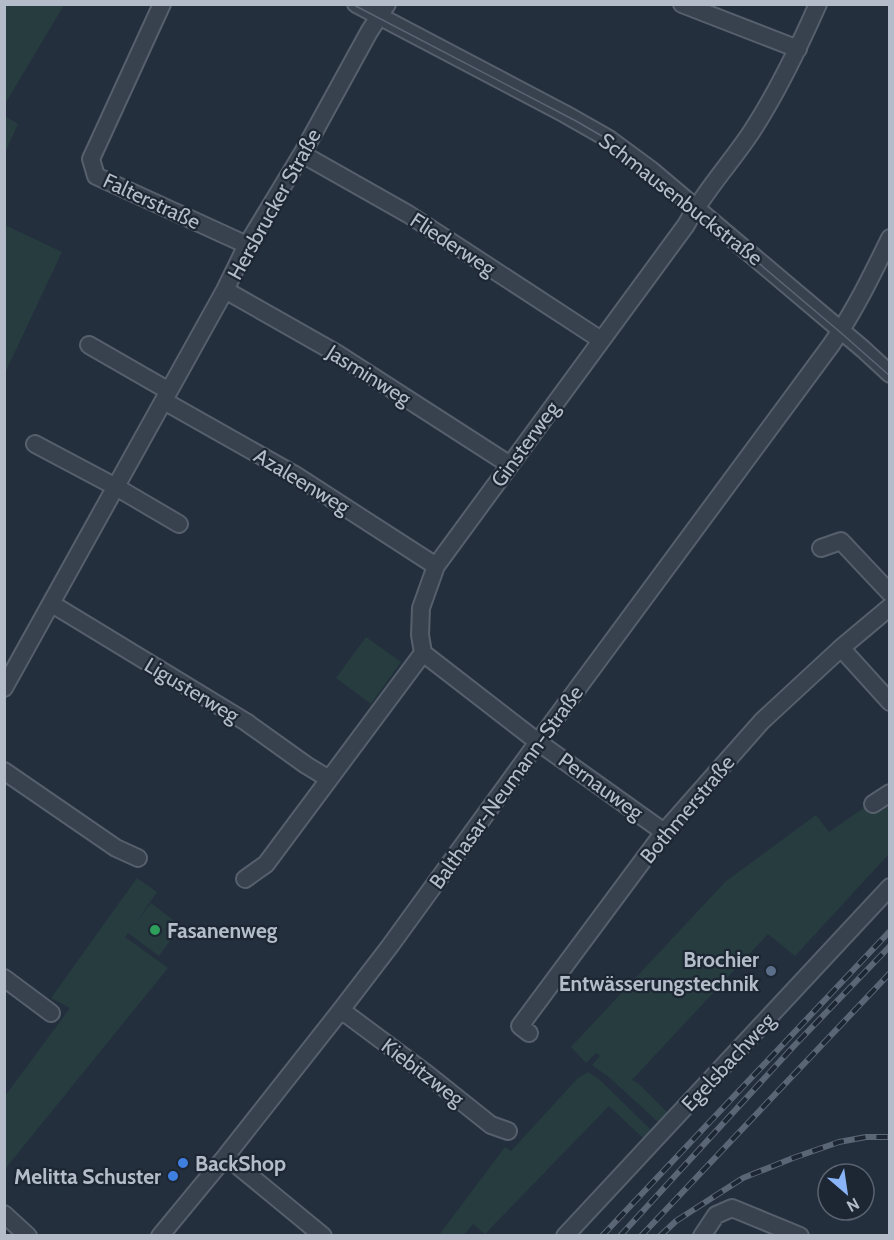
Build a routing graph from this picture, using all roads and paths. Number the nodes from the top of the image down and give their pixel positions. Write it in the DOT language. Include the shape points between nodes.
graph roads {
  1 [pos="162,4"];
  2 [pos="356,4"];
  3 [pos="682,4"];
  4 [pos="818,4"];
  5 [pos="383,11"];
  6 [pos="798,49"];
  7 [pos="302,154"];
  8 [pos="696,207"];
  9 [pos="890,238"];
  10 [pos="247,245"];
  11 [pos="225,290"];
  12 [pos="841,330"];
  13 [pos="601,340"];
  14 [pos="89,345"];
  15 [pos="890,374"];
  16 [pos="167,396"];
  17 [pos="35,444"];
  18 [pos="510,465"];
  19 [pos="116,487"];
  20 [pos="179,524"];
  21 [pos="821,548"];
  22 [pos="436,566"];
  23 [pos="890,593"];
  24 [pos="52,604"];
  25 [pos="890,606"];
  26 [pos="841,648"];
  27 [pos="423,653"];
  28 [pos="4,688"];
  29 [pos="890,702"];
  30 [pos="538,742"];
  31 [pos="4,771"];
  32 [pos="329,779"];
  33 [pos="890,793"];
  34 [pos="873,804"];
  35 [pos="664,832"];
  36 [pos="138,858"];
  37 [pos="245,879"];
  38 [pos="890,887"];
  39 [pos="4,978"];
  40 [pos="341,1010"];
  41 [pos="51,1013"];
  42 [pos="529,1033"];
  43 [pos="508,1131"];
  44 [pos="226,1156"];
  45 [pos="4,1214"];
  46 [pos="28,1236"];
  47 [pos="160,1236"];
  48 [pos="323,1236"];
  49 [pos="565,1236"];
  50 [pos="702,1236"];
  51 [pos="800,1236"];
  1 -- 10 [label="street, Falterstraße" via="91,159 96,176"];
  2 -- 5 [label="street, Schmausenbuckstraße"];
  3 -- 6 [label="street"];
  4 -- 6 [label="street, Ginsterweg"];
  5 -- 7 [label="street, Hersbrucker Straße"];
  5 -- 8 [label="street, Schmausenbuckstraße" via="599,133"];
  6 -- 8 [label="street, Ginsterweg" via="754,129"];
  7 -- 10 [label="street, Hersbrucker Straße"];
  7 -- 13 [label="street, Fliederweg" via="408,214"];
  8 -- 12 [label="street, Schmausenbuckstraße"];
  8 -- 13 [label="street, Ginsterweg"];
  9 -- 12 [label="street, Balthasar-Neumann-Straße"];
  10 -- 11 [label="street, Hersbrucker Straße"];
  11 -- 16 [label="street, Hersbrucker Straße"];
  11 -- 18 [label="street, Jasminweg" via="336,353"];
  12 -- 15 [label="street, Schmausenbuckstraße"];
  12 -- 30 [label="street, Balthasar-Neumann-Straße"];
  13 -- 18 [label="street, Ginsterweg"];
  14 -- 16 [label="street"];
  16 -- 19 [label="street, Hersbrucker Straße"];
  16 -- 22 [label="street, Azaleenweg"];
  17 -- 19 [label="street"];
  18 -- 22 [label="street, Ginsterweg"];
  19 -- 20 [label="street"];
  19 -- 24 [label="street, Hersbrucker Straße"];
  21 -- 23 [label="street" via="841,541"];
  22 -- 27 [label="street, Ginsterweg" via="421,608"];
  24 -- 28 [label="street, Hersbrucker Straße"];
  24 -- 32 [label="street, Ligusterweg" via="246,722"];
  25 -- 26 [label="street, Bothmerstraße"];
  26 -- 29 [label="street"];
  26 -- 35 [label="street, Bothmerstraße" via="762,721"];
  27 -- 30 [label="street, Pernauweg"];
  27 -- 32 [label="street"];
  30 -- 35 [label="street, Pernauweg"];
  30 -- 40 [label="street, Balthasar-Neumann-Straße"];
  31 -- 36 [label="street" via="116,848"];
  32 -- 37 [label="street" via="266,864"];
  33 -- 34 [label="street"];
  35 -- 42 [label="street, Bothmerstraße" via="520,1026"];
  38 -- 49 [label="street, Egelsbachweg"];
  39 -- 41 [label="street"];
  40 -- 43 [label="street, Kiebitzweg" via="491,1125"];
  40 -- 44 [label="street, Balthasar-Neumann-Straße"];
  44 -- 47 [label="street, Balthasar-Neumann-Straße"];
  44 -- 48 [label="street"];
  45 -- 46 [label="street"];
  50 -- 51 [label="street" via="717,1215 732,1208"];
}
